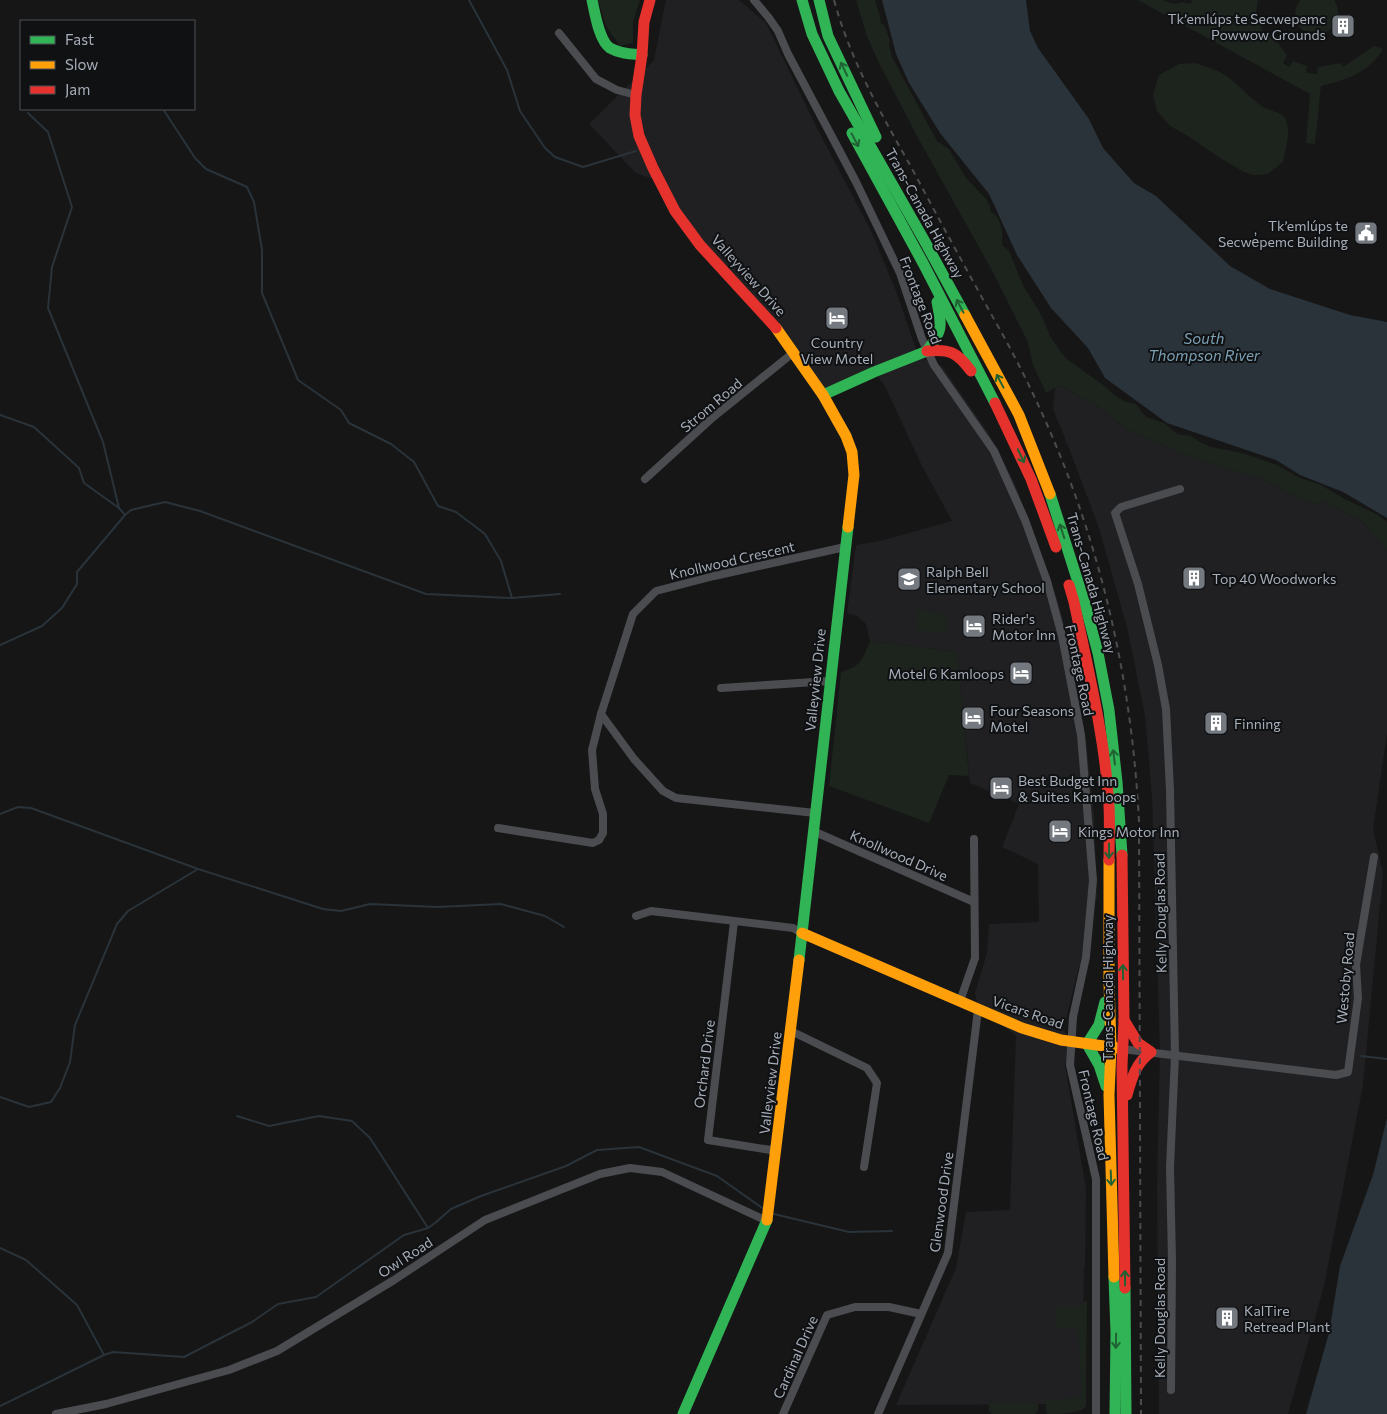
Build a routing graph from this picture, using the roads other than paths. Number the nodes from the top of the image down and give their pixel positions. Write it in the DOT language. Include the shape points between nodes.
graph roads {
  1 [pos="592,0"];
  2 [pos="650,0"];
  3 [pos="754,0"];
  4 [pos="791,0"];
  5 [pos="802,0"];
  6 [pos="819,0"];
  7 [pos="559,33"];
  8 [pos="642,55"];
  9 [pos="636,95"];
  10 [pos="924,240"];
  11 [pos="923,263"];
  12 [pos="959,334"];
  13 [pos="983,349"];
  14 [pos="926,351"];
  15 [pos="794,352"];
  16 [pos="824,395"];
  17 [pos="1010,432"];
  18 [pos="645,479"];
  19 [pos="1180,489"];
  20 [pos="845,547"];
  21 [pos="830,681"];
  22 [pos="721,688"];
  23 [pos="601,714"];
  24 [pos="815,813"];
  25 [pos="498,828"];
  26 [pos="813,831"];
  27 [pos="974,839"];
  28 [pos="1374,857"];
  29 [pos="974,902"];
  30 [pos="636,916"];
  31 [pos="734,922"];
  32 [pos="802,932"];
  33 [pos="1110,981"];
  34 [pos="960,1001"];
  35 [pos="978,1010"];
  36 [pos="1124,1020"];
  37 [pos="791,1031"];
  38 [pos="1072,1041"];
  39 [pos="1087,1044"];
  40 [pos="1117,1048"];
  41 [pos="1151,1052"];
  42 [pos="1175,1056"];
  43 [pos="1348,1072"];
  44 [pos="1108,1095"];
  45 [pos="1123,1110"];
  46 [pos="777,1151"];
  47 [pos="864,1167"];
  48 [pos="767,1221"];
  49 [pos="922,1314"];
  50 [pos="1171,1390"];
  51 [pos="56,1414"];
  52 [pos="683,1414"];
  53 [pos="783,1414"];
  54 [pos="878,1414"];
  55 [pos="1096,1414"];
  56 [pos="1115,1414"];
  57 [pos="1126,1414"];
  1 -- 8 [label="main road" via="607,45 620,52"];
  2 -- 8 [label="main road, Valleyview Drive" via="644,22"];
  3 -- 14 [label="street, Frontage Road" via="778,31 856,182 900,272"];
  4 -- 11 [label="main road, Trans-Canada Highway, one-way" via="802,34 834,100"];
  5 -- 10 [label="main road, Trans-Canada Highway" via="812,34 839,91"];
  10 -- 6 [label="main road, one-way" via="828,36"];
  7 -- 9 [label="street" via="596,79"];
  8 -- 9 [label="main road, Valleyview Drive"];
  9 -- 15 [label="main road, Valleyview Drive" via="639,136 675,211 700,246 781,333"];
  13 -- 10 [label="main road, Trans-Canada Highway, one-way"];
  11 -- 12 [label="main road, Trans-Canada Highway"];
  11 -- 14 [label="main road" via="941,322 938,337"];
  12 -- 13 [label="main road"];
  12 -- 14 [label="main road"];
  12 -- 17 [label="main road, Trans-Canada Highway"];
  36 -- 13 [label="main road, Trans-Canada Highway, one-way" via="1122,848 1109,710 1098,653 1086,604 1045,479 1019,415"];
  14 -- 16 [label="main road"];
  14 -- 17 [label="main road" via="956,353"];
  14 -- 38 [label="street, Frontage Road" via="994,452 1025,520 1062,636 1081,735 1093,880 1086,957 1073,1017"];
  15 -- 16 [label="main road, Valleyview Drive"];
  15 -- 18 [label="street, Strom Road"];
  16 -- 20 [label="main road, Valleyview Drive" via="852,452 854,475"];
  17 -- 33 [label="main road, Trans-Canada Highway, one-way" via="1041,505 1074,602 1096,707 1109,806"];
  19 -- 42 [label="street, Kelly Douglas Road" via="1121,507 1115,513 1138,584 1166,710"];
  20 -- 21 [label="main road, Valleyview Drive"];
  20 -- 23 [label="street, Knollwood Crescent" via="656,591 633,614"];
  21 -- 22 [label="street"];
  21 -- 24 [label="main road, Valleyview Drive"];
  23 -- 24 [label="street" via="634,759 663,791 676,798"];
  23 -- 25 [label="street, Knollwood Crescent" via="592,750 595,789 603,814 599,840 593,843"];
  24 -- 26 [label="main road, Valleyview Drive"];
  26 -- 29 [label="street, Knollwood Drive"];
  26 -- 32 [label="main road, Valleyview Drive"];
  27 -- 29 [label="street"];
  28 -- 43 [label="street, Westoby Road" via="1356,965 1358,998"];
  29 -- 34 [label="street" via="974,958"];
  30 -- 31 [label="street" via="651,911"];
  31 -- 32 [label="street" via="793,928"];
  31 -- 46 [label="street, Orchard Drive" via="708,1140"];
  32 -- 34 [label="main road, Vicars Road"];
  32 -- 37 [label="main road, Valleyview Drive"];
  33 -- 39 [label="main road" via="1099,1025"];
  33 -- 40 [label="main road, Trans-Canada Highway"];
  34 -- 35 [label="main road, Vicars Road"];
  35 -- 38 [label="main road, Vicars Road" via="1036,1033"];
  35 -- 49 [label="street, Glenwood Drive" via="948,1253"];
  36 -- 40 [label="main road, Trans-Canada Highway"];
  36 -- 41 [label="main road" via="1138,1043"];
  37 -- 46 [label="main road, Valleyview Drive"];
  37 -- 47 [label="street" via="867,1068 877,1083"];
  38 -- 39 [label="main road, Vicars Road"];
  38 -- 55 [label="street, Frontage Road" via="1070,1065 1096,1179"];
  39 -- 40 [label="main road, Vicars Road"];
  39 -- 44 [label="main road" via="1099,1065"];
  40 -- 41 [label="street, Vicars Road"];
  40 -- 44 [label="main road, Trans-Canada Highway"];
  40 -- 45 [label="main road, Trans-Canada Highway"];
  41 -- 42 [label="street, Vicars Road"];
  41 -- 45 [label="main road" via="1136,1068"];
  42 -- 43 [label="street, Vicars Road" via="1336,1075"];
  42 -- 50 [label="street, Kelly Douglas Road" via="1170,1167"];
  44 -- 56 [label="main road, Trans-Canada Highway, one-way" via="1116,1333"];
  57 -- 45 [label="main road, Trans-Canada Highway, one-way"];
  46 -- 48 [label="main road, Valleyview Drive"];
  48 -- 51 [label="street, Owl Road" via="662,1172 630,1168 600,1174 486,1220 277,1351 229,1370 106,1404"];
  48 -- 52 [label="main road, Valleyview Drive"];
  49 -- 53 [label="street, Cardinal Drive" via="889,1307 855,1307 827,1315"];
  49 -- 54 [label="street, Glenwood Drive"];
}
